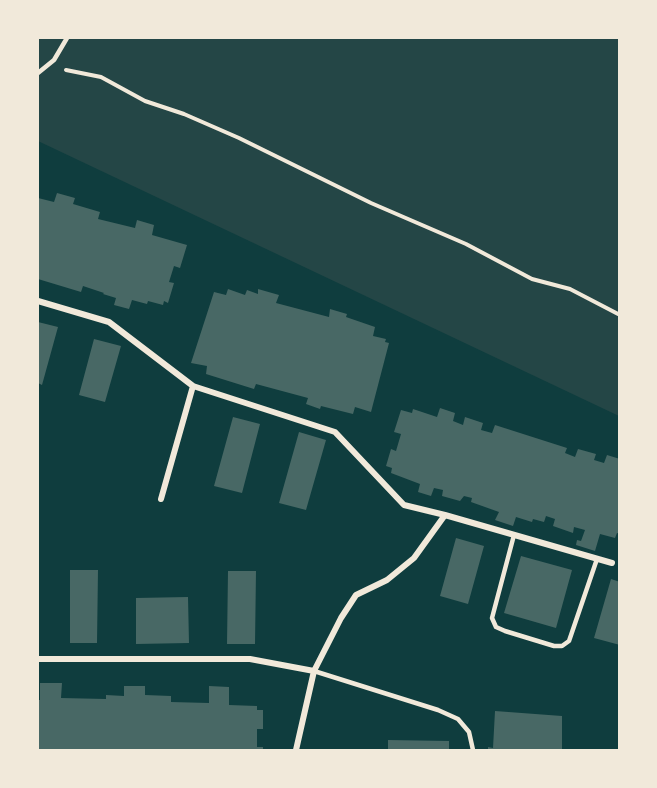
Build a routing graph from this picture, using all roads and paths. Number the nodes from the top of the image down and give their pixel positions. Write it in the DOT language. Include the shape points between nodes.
graph roads {
  1 [pos="67,38"];
  2 [pos="54,60"];
  3 [pos="38,73"];
  4 [pos="38,301"];
  5 [pos="620,315"];
  6 [pos="193,386"];
  7 [pos="161,499"];
  8 [pos="445,515"];
  9 [pos="514,535"];
  10 [pos="597,559"];
  11 [pos="612,563"];
  12 [pos="38,659"];
  13 [pos="314,671"];
  14 [pos="296,750"];
  15 [pos="473,750"];
  1 -- 2 [label="lane"];
  2 -- 3 [label="lane"];
  2 -- 5 [label="path" via="64,69 101,77 145,101 239,138 532,279 570,289"];
  4 -- 6 [label="street" via="109,322"];
  6 -- 7 [label="street"];
  6 -- 8 [label="street" via="335,432 404,505"];
  8 -- 9 [label="street"];
  8 -- 13 [label="street" via="414,558 387,580 356,595"];
  9 -- 10 [label="street"];
  9 -- 10 [label="lane" via="492,618 496,627 554,646 569,641"];
  10 -- 11 [label="street"];
  12 -- 13 [label="street" via="250,659"];
  13 -- 14 [label="street"];
  13 -- 15 [label="lane" via="458,719 469,732"];
}
